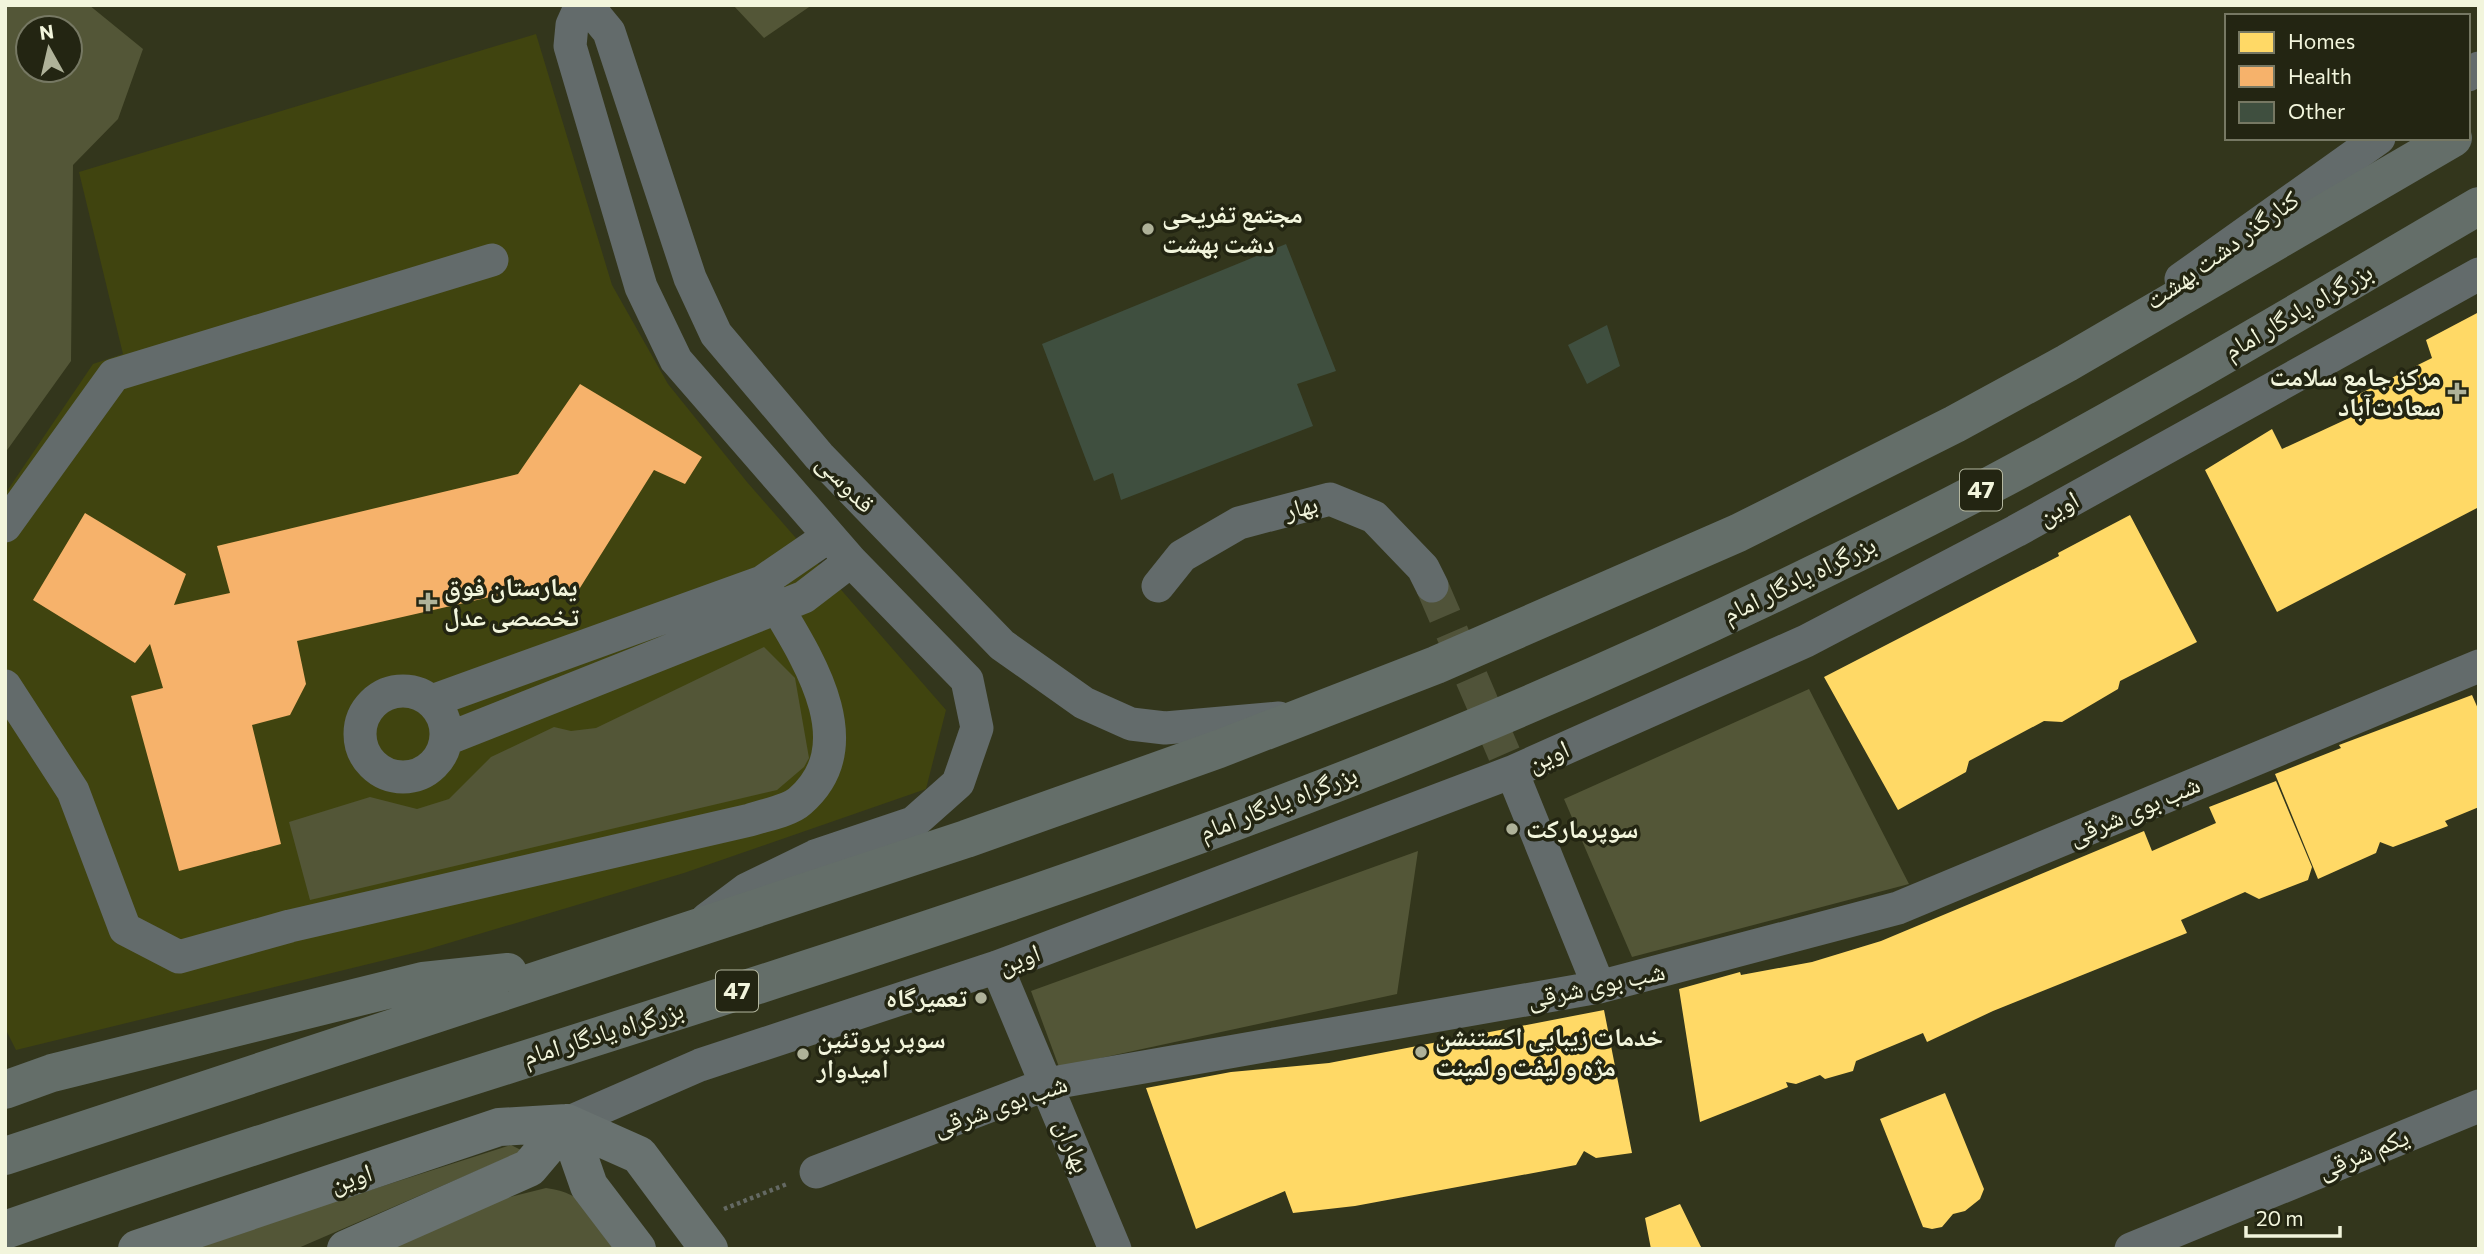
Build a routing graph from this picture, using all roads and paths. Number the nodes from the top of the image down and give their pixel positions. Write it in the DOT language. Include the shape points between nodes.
graph roads {
  1 [pos="581,6"];
  2 [pos="2376,140"];
  3 [pos="2450,140"];
  4 [pos="2479,206"];
  5 [pos="492,260"];
  6 [pos="2479,274"];
  7 [pos="2067,363"];
  8 [pos="5,526"];
  9 [pos="829,536"];
  10 [pos="851,561"];
  11 [pos="1158,586"];
  12 [pos="1432,586"];
  13 [pos="770,595"];
  14 [pos="1002,645"];
  15 [pos="2479,666"];
  16 [pos="967,680"];
  17 [pos="5,685"];
  18 [pos="432,701"];
  19 [pos="1311,715"];
  20 [pos="447,739"];
  21 [pos="1512,772"];
  22 [pos="694,929"];
  23 [pos="586,963"];
  24 [pos="997,967"];
  25 [pos="1600,987"];
  26 [pos="1047,1084"];
  27 [pos="5,1090"];
  28 [pos="2479,1106"];
  29 [pos="567,1123"];
  30 [pos="5,1156"];
  31 [pos="816,1172"];
  32 [pos="5,1230"];
  33 [pos="700,1236"];
  34 [pos="137,1249"];
  35 [pos="346,1249"];
  36 [pos="637,1249"];
  37 [pos="1115,1249"];
  38 [pos="2132,1249"];
  1 -- 9 [label="street" via="572,25 570,46 641,287 676,360"];
  1 -- 14 [label="street, قدوسی" via="609,32 690,278 716,334 819,456"];
  2 -- 7 [label="street, کنارگذر دشت بهشت"];
  3 -- 7 [label="highway"];
  4 -- 32 [label="highway, بزرگراه یادگار امام / 47" via="1989,486 1767,597 1462,733 988,910 243,1148"];
  5 -- 8 [label="street" via="114,375"];
  6 -- 21 [label="street, اوین" via="2016,531 1806,641"];
  7 -- 19 [label="highway" via="1738,533"];
  9 -- 10 [label="street"];
  9 -- 13 [label="street"];
  10 -- 13 [label="street" via="804,597"];
  10 -- 16 [label="street"];
  11 -- 12 [label="street, بهار" via="1182,556 1239,523 1330,499 1374,517 1423,568"];
  13 -- 17 [label="street" via="809,659 825,707 830,753 799,803 750,820 290,926 179,957 125,929 73,791"];
  13 -- 18 [label="street"];
  13 -- 20 [label="street"];
  14 -- 16 [label="street"];
  14 -- 19 [label="street, قدوسی" via="1084,703 1131,724 1165,728"];
  15 -- 25 [label="street, شب بوی شرقی" via="1898,908"];
  16 -- 22 [label="street" via="977,728 958,783 913,823 804,862 747,890"];
  18 -- 20 [label="street" via="441,712"];
  18 -- 20 [label="street" via="407,691 378,699 361,723 364,752 384,772 411,777 435,764"];
  19 -- 22 [label="highway" via="966,839"];
  21 -- 24 [label="street, اوین"];
  21 -- 25 [label="street"];
  22 -- 23 [label="highway"];
  23 -- 27 [label="highway" via="423,981 65,1070"];
  23 -- 30 [label="highway"];
  24 -- 26 [label="street, بهاران"];
  24 -- 29 [label="street, اوین" via="700,1065"];
  25 -- 26 [label="street, شب بوی شرقی"];
  26 -- 31 [label="street, شب بوی شرقی"];
  26 -- 37 [label="street, بهاران"];
  28 -- 38 [label="street, یکم شرقی"];
  29 -- 33 [label="main road" via="639,1155"];
  29 -- 34 [label="main road, اوین" via="499,1127"];
  29 -- 35 [label="main road, اوین" via="529,1168"];
  29 -- 36 [label="main road" via="589,1186"];
  31 -- 33 [label="path"];
}
